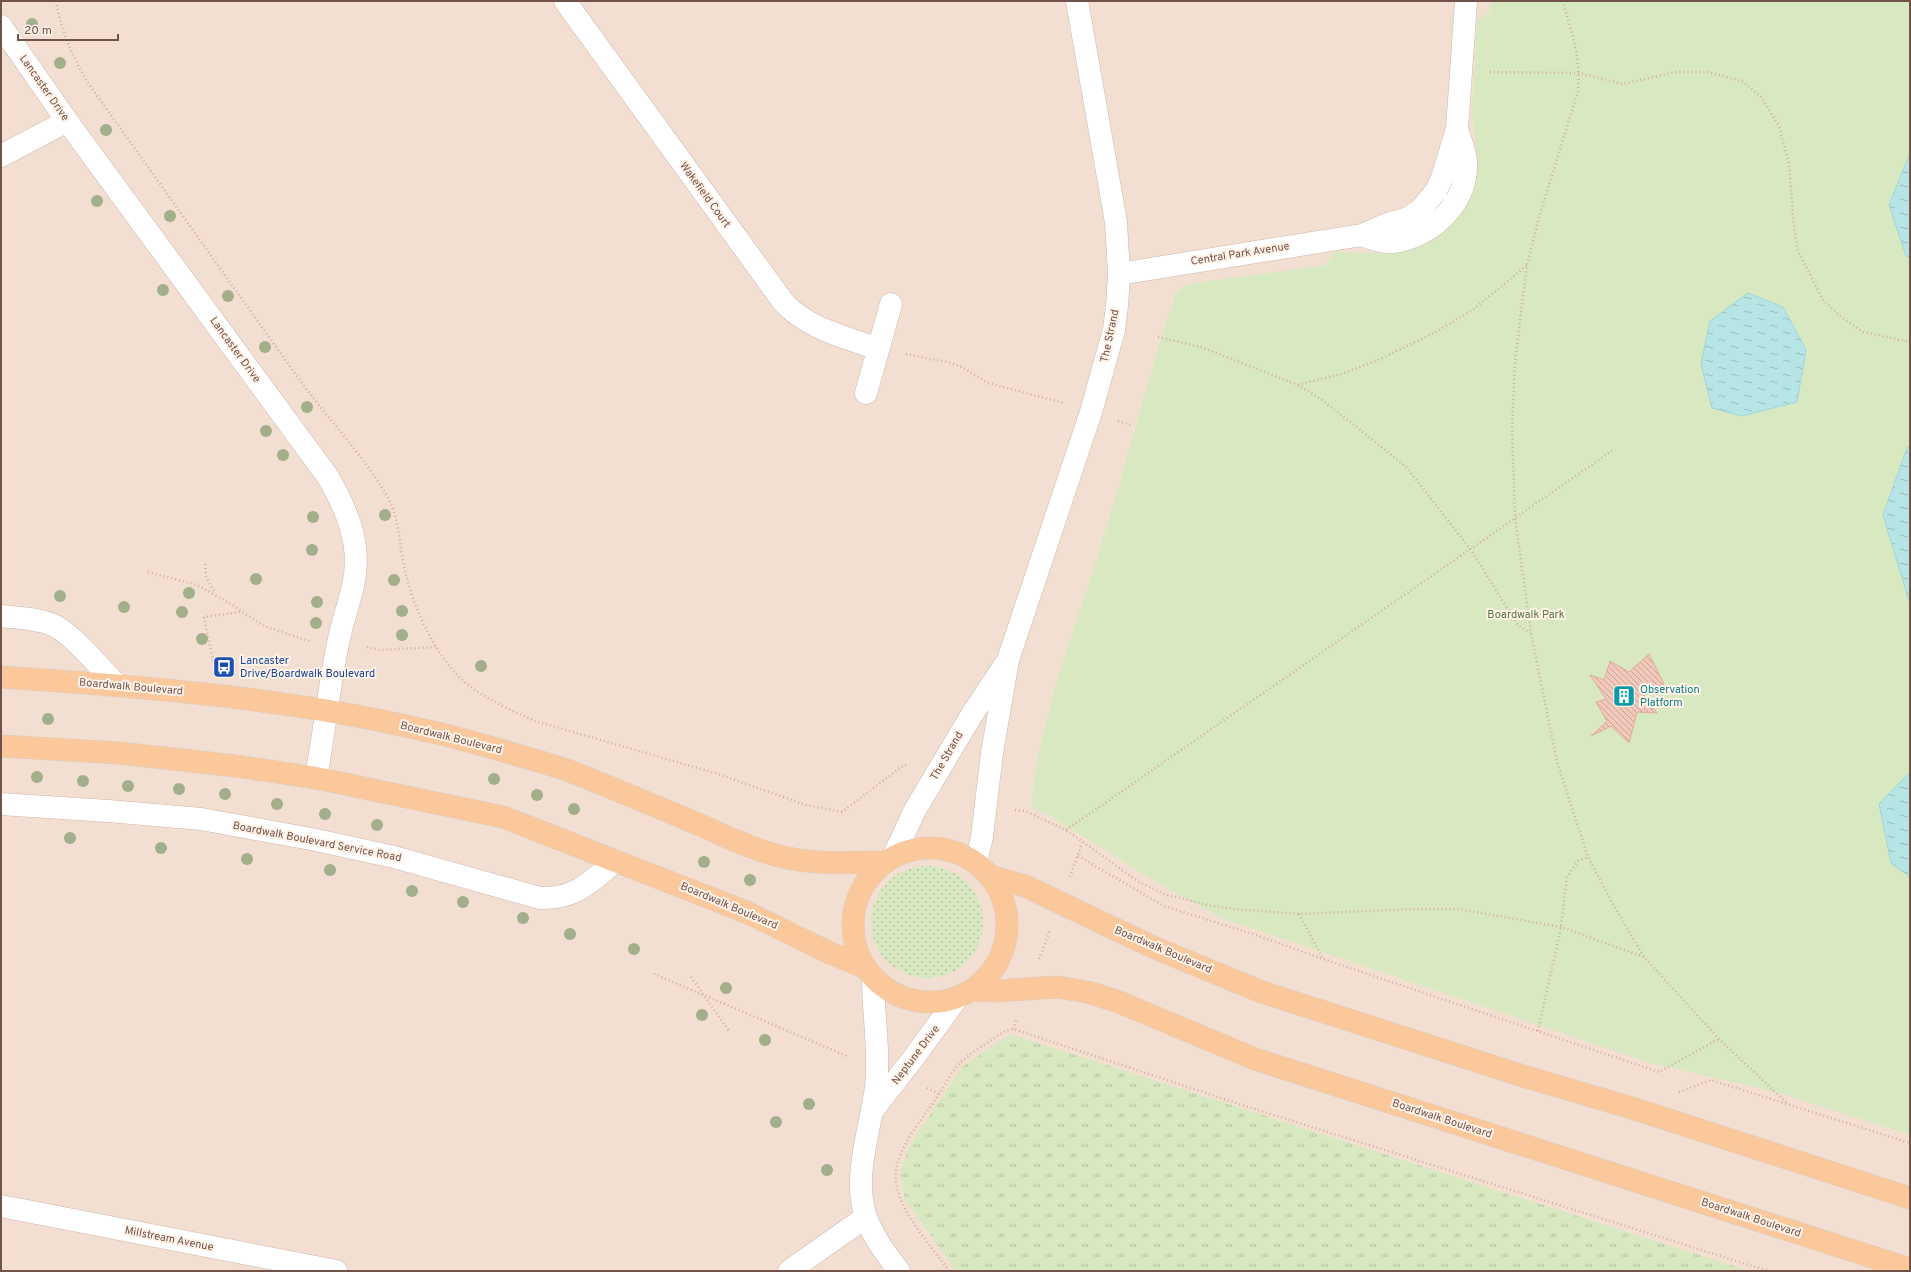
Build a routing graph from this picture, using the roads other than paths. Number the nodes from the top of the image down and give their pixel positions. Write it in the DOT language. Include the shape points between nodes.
graph roads {
  1 [pos="565,1"];
  2 [pos="1077,1"];
  3 [pos="1466,1"];
  4 [pos="1,26"];
  5 [pos="67,121"];
  6 [pos="1,156"];
  7 [pos="1119,274"];
  8 [pos="890,304"];
  9 [pos="878,349"];
  10 [pos="866,393"];
  11 [pos="1,616"];
  12 [pos="1008,660"];
  13 [pos="1,677"];
  14 [pos="116,684"];
  15 [pos="328,711"];
  16 [pos="1,746"];
  17 [pos="316,778"];
  18 [pos="1,804"];
  19 [pos="888,859"];
  20 [pos="616,861"];
  21 [pos="983,869"];
  22 [pos="869,973"];
  23 [pos="966,994"];
  24 [pos="872,1111"];
  25 [pos="1910,1198"];
  26 [pos="1,1206"];
  27 [pos="866,1217"];
  28 [pos="1910,1269"];
  29 [pos="336,1271"];
  30 [pos="789,1271"];
  31 [pos="899,1271"];
  1 -- 9 [label="street, Wakefield Court" via="784,303 793,312 822,329"];
  2 -- 7 [label="street, The Strand" via="1116,222"];
  3 -- 7 [label="street, Central Park Avenue" via="1457,129 1466,161 1465,176 1456,202 1440,221 1402,240 1389,242 1362,236"];
  4 -- 5 [label="street, Lancaster Drive"];
  5 -- 6 [label="street"];
  5 -- 15 [label="street, Lancaster Drive" via="328,477 348,515 356,557 354,580 338,642"];
  7 -- 12 [label="street, The Strand" via="1114,330 1091,412"];
  8 -- 9 [label="street"];
  9 -- 10 [label="street"];
  11 -- 14 [label="street" via="33,619 54,626 70,638"];
  12 -- 19 [label="street, The Strand" via="971,716"];
  12 -- 21 [label="street, The Strand" via="991,760 982,837"];
  13 -- 14 [label="main road, Boardwalk Boulevard"];
  14 -- 15 [label="main road, Boardwalk Boulevard"];
  15 -- 17 [label="street, Lancaster Drive"];
  15 -- 19 [label="main road, Boardwalk Boulevard" via="401,725 494,748 569,771 752,848 784,857 806,861"];
  16 -- 17 [label="main road, Boardwalk Boulevard" via="119,753"];
  17 -- 20 [label="main road, Boardwalk Boulevard" via="503,817"];
  18 -- 20 [label="street, Boardwalk Boulevard Service Road" via="108,811 239,826 394,857 540,898 556,898 575,892"];
  19 -- 21 [label="main road, Boardwalk Boulevard" via="914,849 936,847 957,852"];
  19 -- 22 [label="main road" via="867,879 856,900 852,924 855,947"];
  20 -- 22 [label="main road, Boardwalk Boulevard" via="746,912"];
  21 -- 23 [label="main road" via="1003,898 1007,924 1004,949 992,972"];
  21 -- 25 [label="main road, Boardwalk Boulevard" via="1025,886 1155,948 1262,992"];
  22 -- 23 [label="main road, Boardwalk Boulevard" via="891,992 912,1001 936,1003"];
  22 -- 24 [label="street, Neptune Drive" via="877,1068"];
  23 -- 24 [label="street, Neptune Drive"];
  23 -- 28 [label="main road, Boardwalk Boulevard" via="1057,987 1088,992 1119,1002 1255,1058"];
  24 -- 27 [label="street, Neptune Drive" via="866,1136 862,1181"];
  26 -- 29 [label="street, Millstream Avenue"];
  27 -- 30 [label="street"];
  27 -- 31 [label="street, Neptune Drive" via="877,1242"];
}
